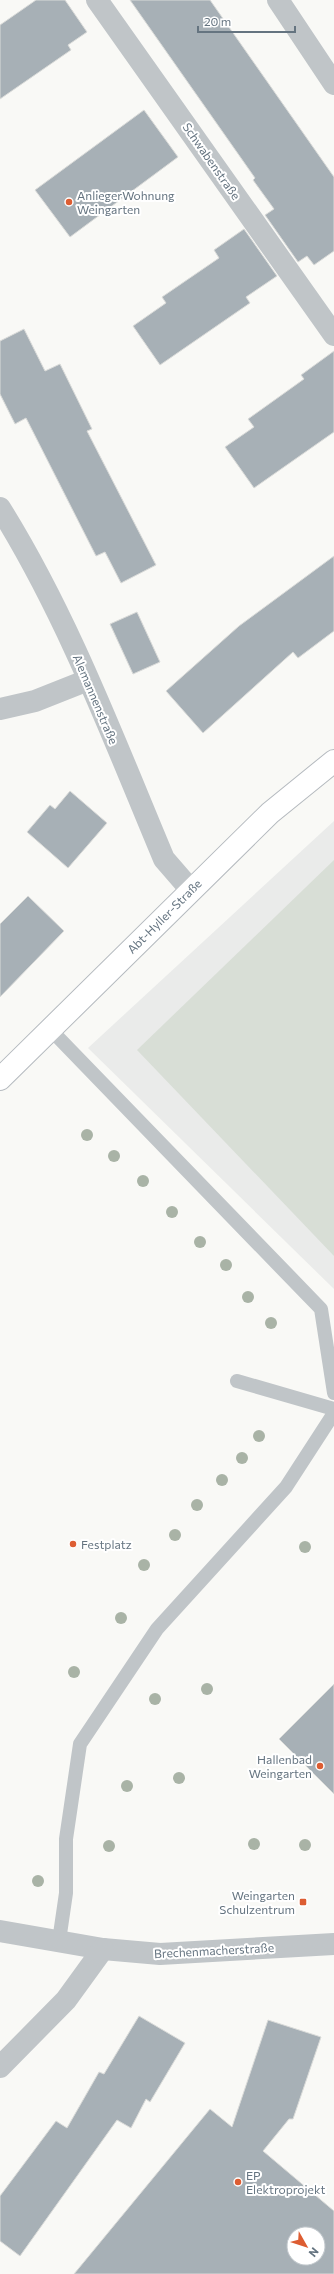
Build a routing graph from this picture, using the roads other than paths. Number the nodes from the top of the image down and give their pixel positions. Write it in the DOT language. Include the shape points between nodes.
graph roads {
  1 [pos="98,0"];
  2 [pos="278,0"];
  3 [pos="334,84"];
  4 [pos="331,325"];
  5 [pos="0,508"];
  6 [pos="88,680"];
  7 [pos="0,709"];
  8 [pos="334,761"];
  9 [pos="190,889"];
  10 [pos="50,1029"];
  11 [pos="0,1079"];
  12 [pos="237,1381"];
  13 [pos="334,1393"];
  14 [pos="334,1409"];
  15 [pos="334,1413"];
  16 [pos="0,1931"];
  17 [pos="60,1941"];
  18 [pos="334,1944"];
  19 [pos="103,1949"];
  20 [pos="0,2067"];
  1 -- 4 [label="street, Schwabenstraße"];
  2 -- 3 [label="street"];
  5 -- 6 [label="street, Alemannenstraße" via="28,552"];
  6 -- 7 [label="street" via="36,701"];
  6 -- 9 [label="street, Alemannenstraße" via="164,859"];
  8 -- 9 [label="street, Abt-Hyller-Straße" via="270,814"];
  9 -- 10 [label="street, Abt-Hyller-Straße"];
  10 -- 11 [label="street, Abt-Hyller-Straße"];
  10 -- 13 [label="lane" via="321,1309"];
  12 -- 14 [label="lane"];
  15 -- 17 [label="lane" via="286,1487 157,1629 80,1744 66,1839 66,1893"];
  16 -- 17 [label="street, Brechenmacherstraße"];
  17 -- 19 [label="street, Brechenmacherstraße"];
  18 -- 19 [label="street, Brechenmacherstraße" via="160,1954"];
  19 -- 20 [label="street" via="66,2000"];
}
